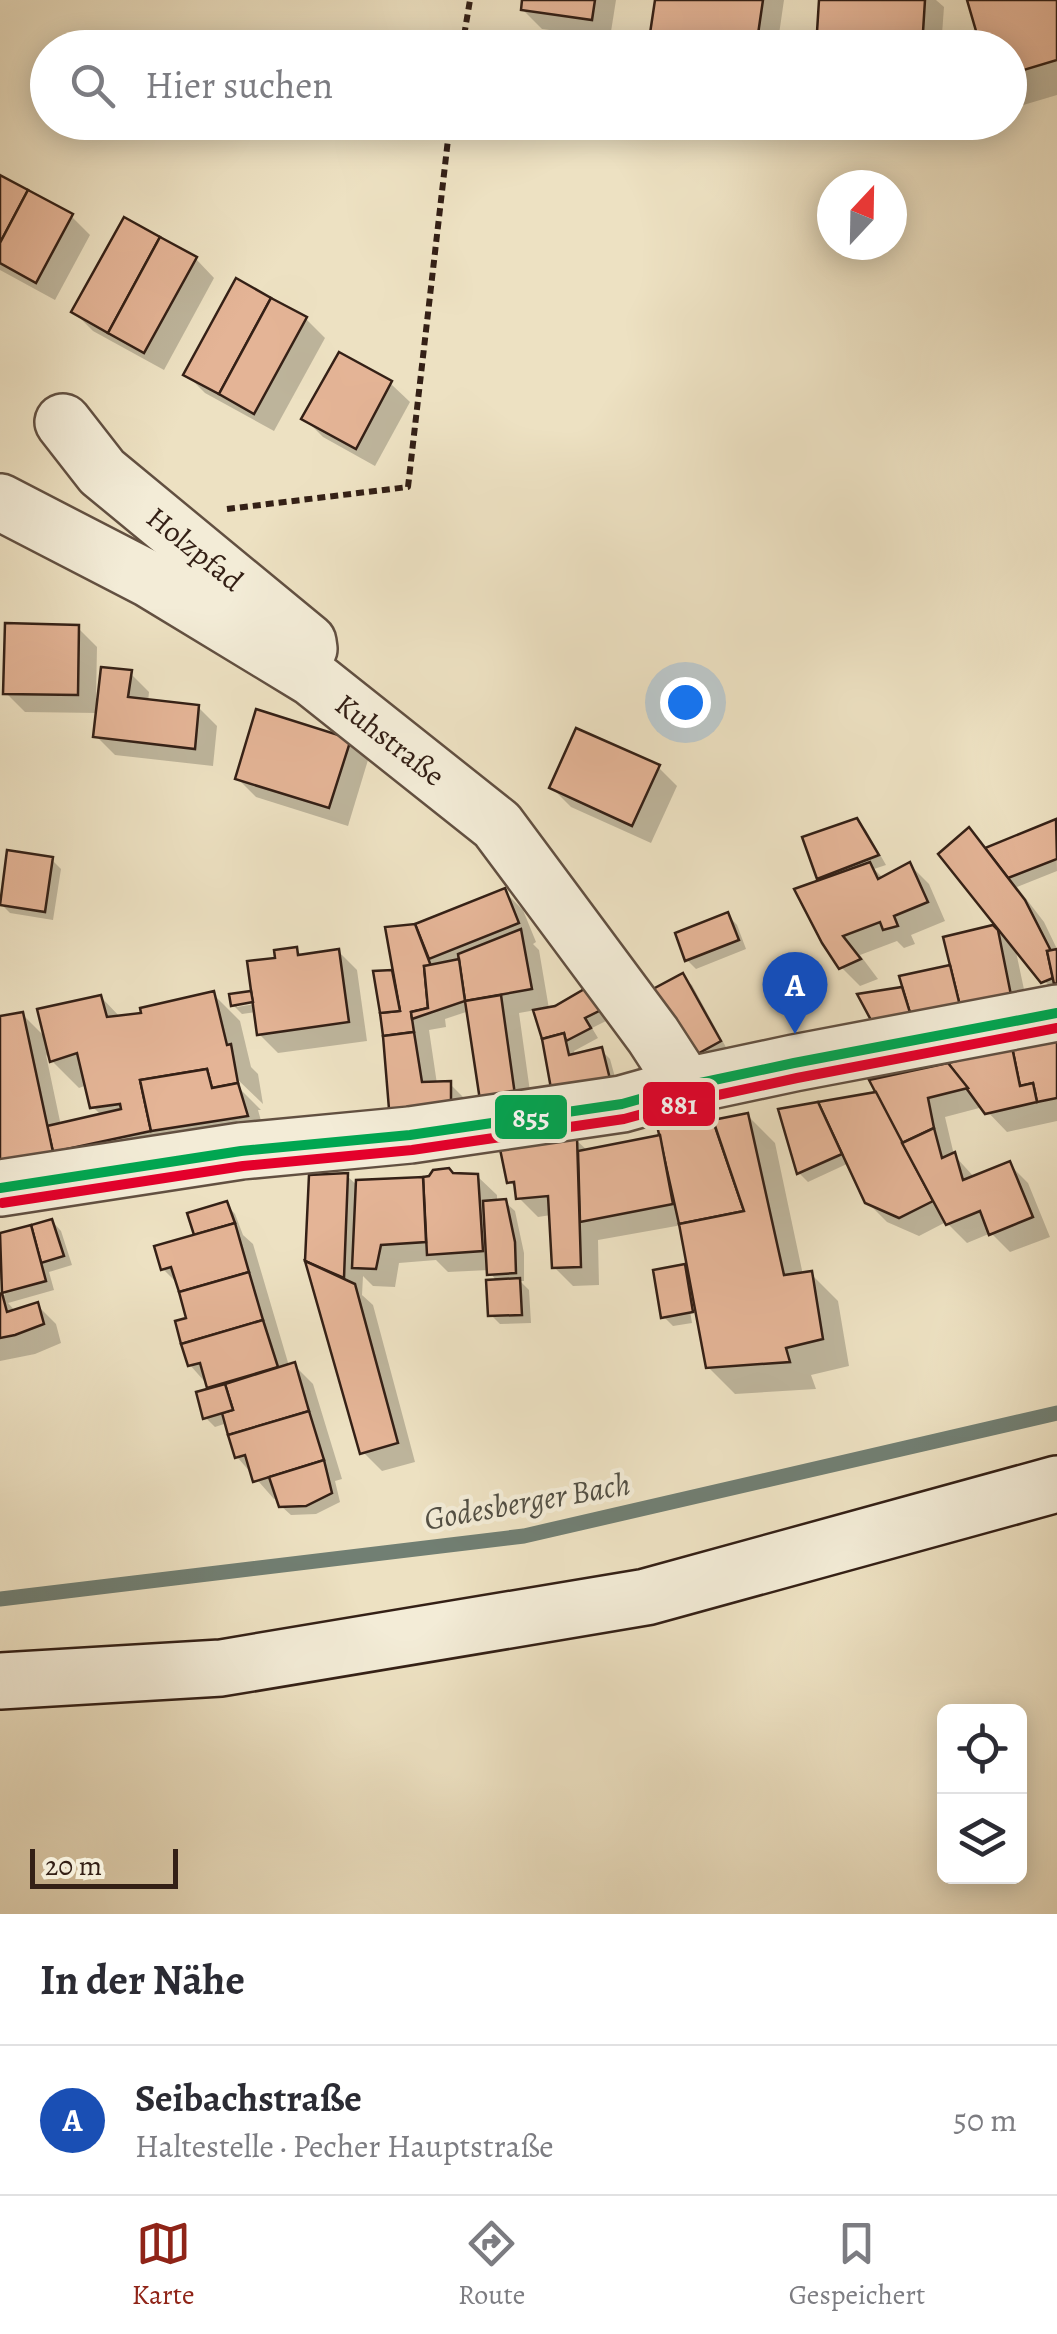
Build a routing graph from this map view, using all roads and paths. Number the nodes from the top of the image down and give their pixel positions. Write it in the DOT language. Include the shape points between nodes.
graph roads {
  1 [pos="470,0"];
  2 [pos="465,30"];
  3 [pos="448,140"];
  4 [pos="63,422"];
  5 [pos="0,502"];
  6 [pos="156,517"];
  7 [pos="312,678"];
  8 [pos="1057,1012"];
  9 [pos="686,1086"];
  10 [pos="0,1188"];
  11 [pos="1057,1484"];
  12 [pos="0,1681"];
  1 -- 2 [label="path"];
  3 -- 6 [label="path" via="408,487"];
  4 -- 6 [label="street, Holzpfad" via="102,472"];
  5 -- 7 [label="street, Kuhstraße" via="149,580"];
  6 -- 7 [label="street, Holzpfad" via="308,642"];
  7 -- 9 [label="street, Kuhstraße" via="497,825"];
  8 -- 9 [label="street"];
  9 -- 10 [label="street" via="583,1110"];
  11 -- 12 [label="street" via="646,1598 221,1668"];
}
